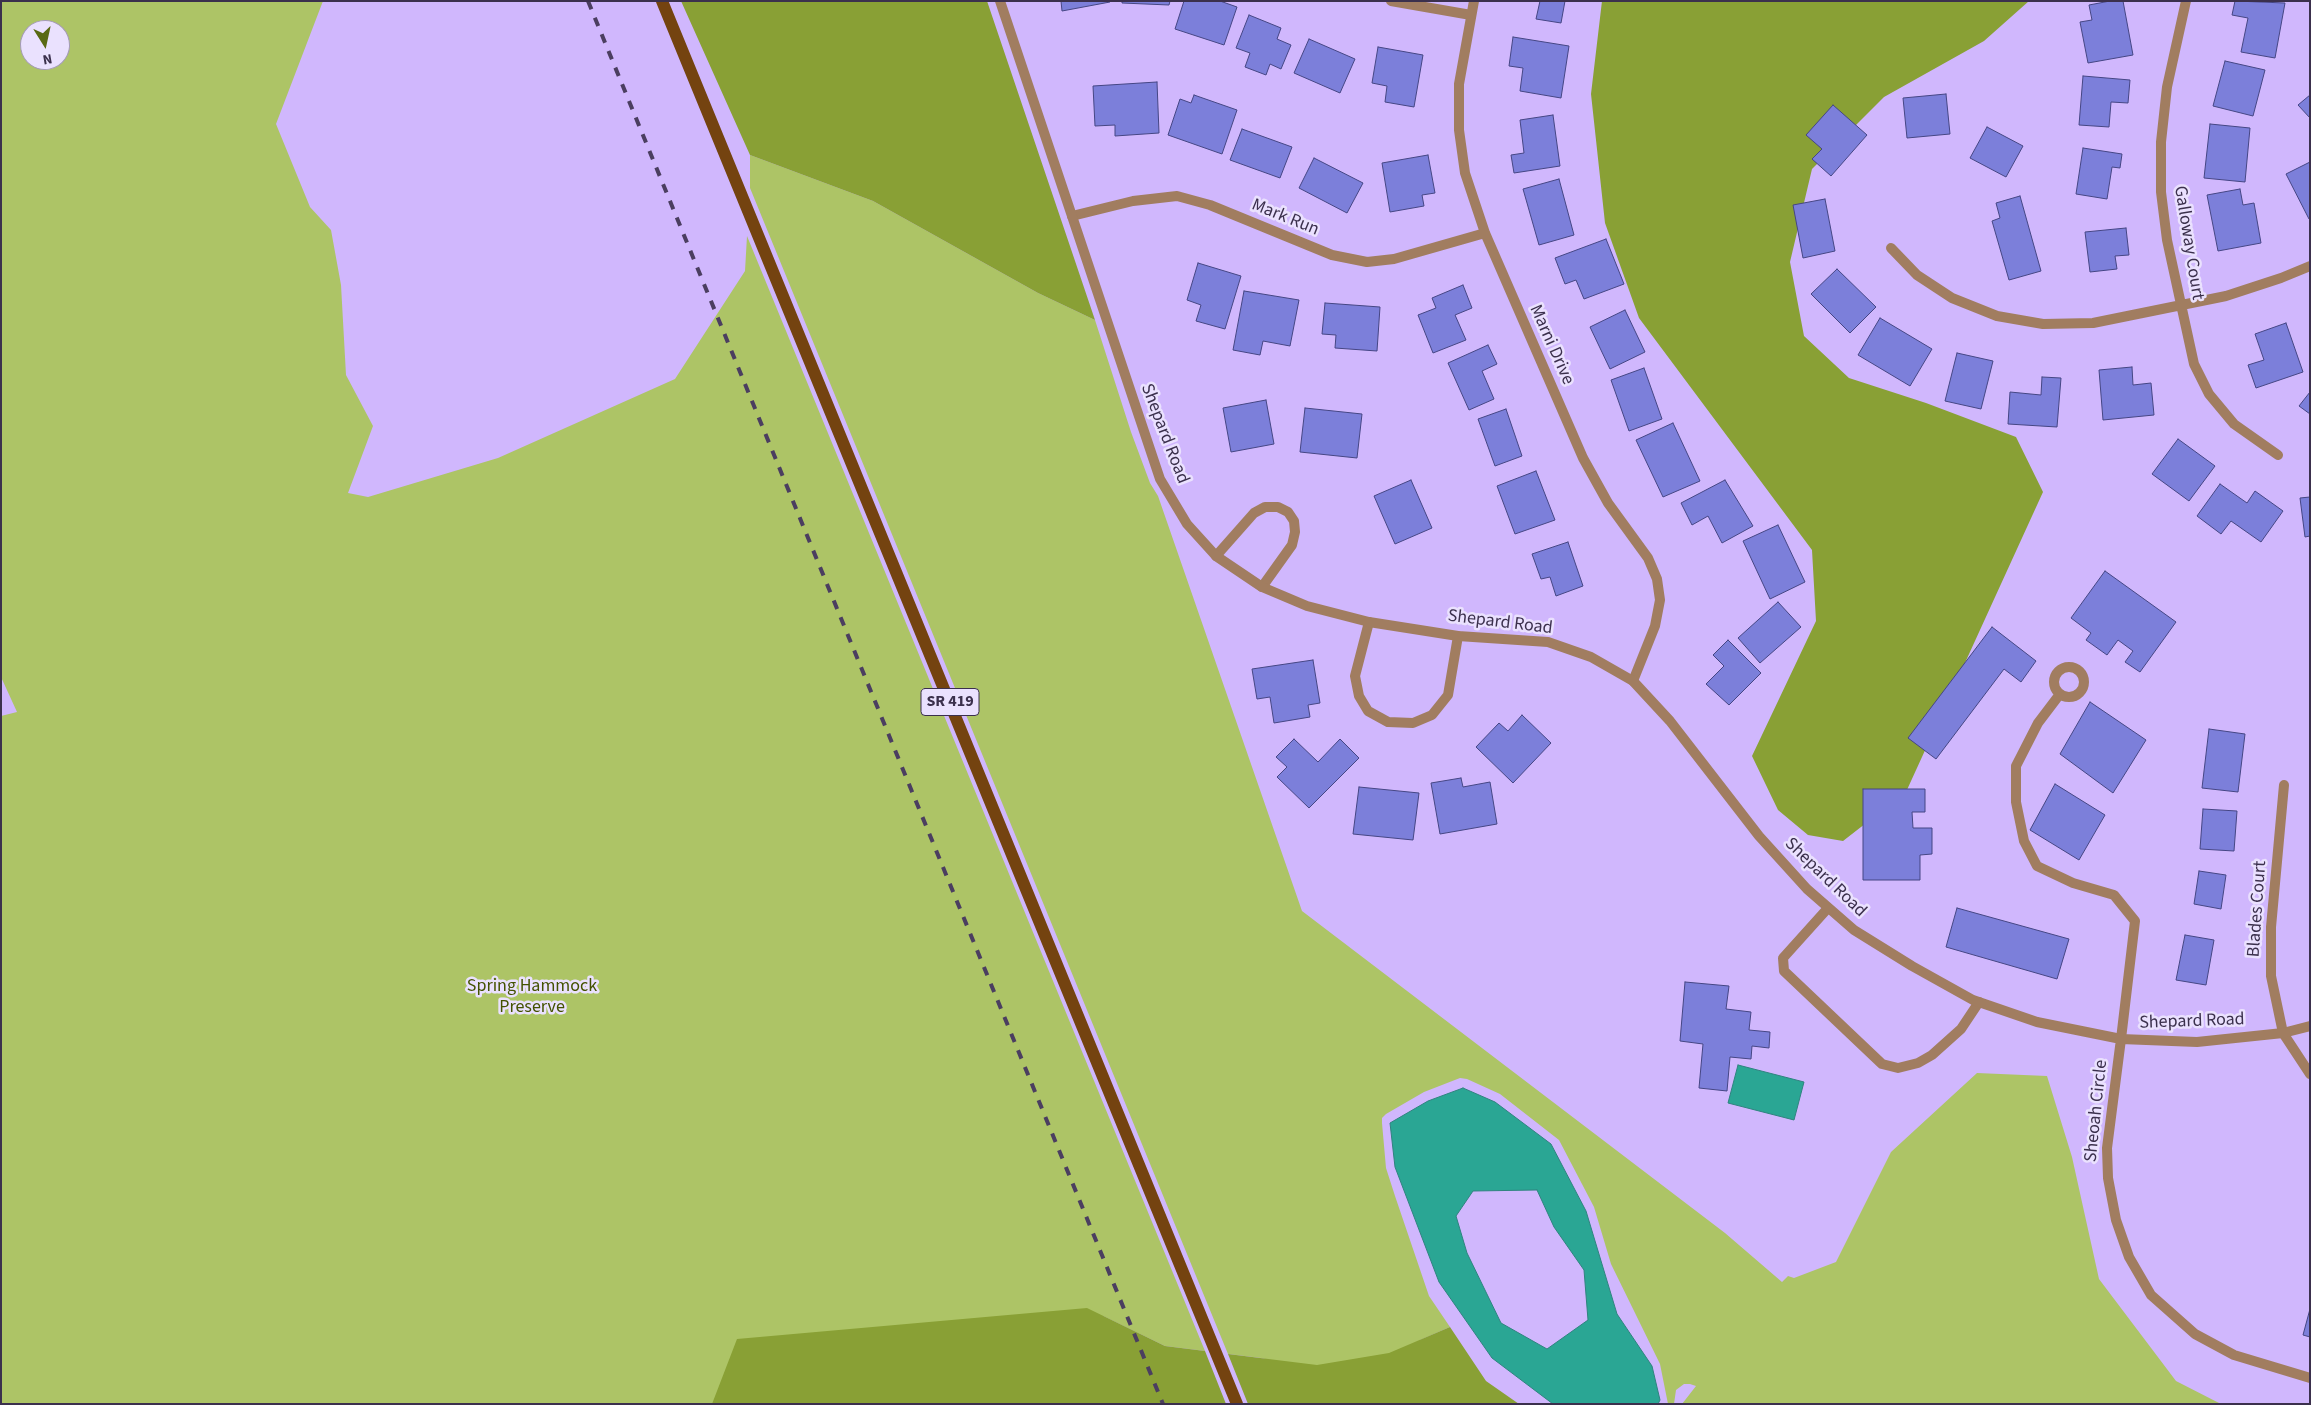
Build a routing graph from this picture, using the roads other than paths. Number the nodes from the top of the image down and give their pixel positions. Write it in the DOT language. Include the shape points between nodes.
graph roads {
  1 [pos="662,1"];
  2 [pos="1000,1"];
  3 [pos="1391,1"];
  4 [pos="1474,1"];
  5 [pos="2186,1"];
  6 [pos="1471,15"];
  7 [pos="1072,216"];
  8 [pos="1484,233"];
  9 [pos="1891,248"];
  10 [pos="2310,266"];
  11 [pos="2181,306"];
  12 [pos="2278,455"];
  13 [pos="1216,556"];
  14 [pos="1262,587"];
  15 [pos="1369,622"];
  16 [pos="1458,636"];
  17 [pos="1633,681"];
  18 [pos="2060,694"];
  19 [pos="2284,785"];
  20 [pos="1828,908"];
  21 [pos="1979,1002"];
  22 [pos="2310,1026"];
  23 [pos="2283,1033"];
  24 [pos="2121,1039"];
  25 [pos="2310,1074"];
  26 [pos="2310,1378"];
  27 [pos="1237,1404"];
  1 -- 27 [label="main road, SR 419"];
  2 -- 7 [label="street, Shepard Road"];
  3 -- 6 [label="street"];
  4 -- 6 [label="street, Marni Drive"];
  5 -- 11 [label="street, Galloway Court" via="2167,87 2160,192"];
  6 -- 8 [label="street, Marni Drive" via="1459,84 1459,130 1465,173"];
  7 -- 8 [label="street, Mark Run" via="1133,200 1177,196 1210,205 1332,256 1367,262 1394,259"];
  7 -- 13 [label="street, Shepard Road" via="1160,479 1187,524"];
  8 -- 17 [label="street, Marni Drive" via="1583,458 1608,503 1648,558 1657,579 1660,600 1655,626"];
  9 -- 11 [label="street" via="1917,275 1952,298 1997,316 2043,324 2093,323"];
  10 -- 11 [label="street" via="2226,296"];
  11 -- 12 [label="street, Galloway Court" via="2194,364 2209,394 2234,424"];
  13 -- 14 [label="street, Shepard Road"];
  13 -- 14 [label="street" via="1254,513 1265,507 1278,507 1288,512 1294,521 1292,544"];
  14 -- 15 [label="street, Shepard Road" via="1307,606"];
  15 -- 16 [label="street, Shepard Road"];
  15 -- 16 [label="street" via="1355,676 1359,696 1368,711 1388,722 1413,724 1432,715 1448,695"];
  16 -- 17 [label="street, Shepard Road" via="1548,642 1591,657"];
  17 -- 20 [label="street, Shepard Road" via="1670,721 1759,836"];
  18 -- 24 [label="street, Sheoah Circle" via="2038,723 2016,766 2016,802 2024,841 2037,866 2073,883 2114,895 2135,921"];
  19 -- 23 [label="street, Blades Court" via="2271,947 2271,976"];
  20 -- 21 [label="street, Shepard Road" via="1870,940"];
  20 -- 21 [label="street" via="1783,958 1784,971 1882,1064 1898,1068 1932,1055 1961,1029"];
  21 -- 24 [label="street, Shepard Road" via="2037,1022"];
  22 -- 23 [label="street, Shepard Road"];
  23 -- 24 [label="street, Shepard Road" via="2196,1042"];
  23 -- 25 [label="street"];
  24 -- 26 [label="street, Sheoah Circle" via="2107,1148 2108,1178 2116,1220 2129,1257 2151,1295 2195,1334 2234,1355"];
}
